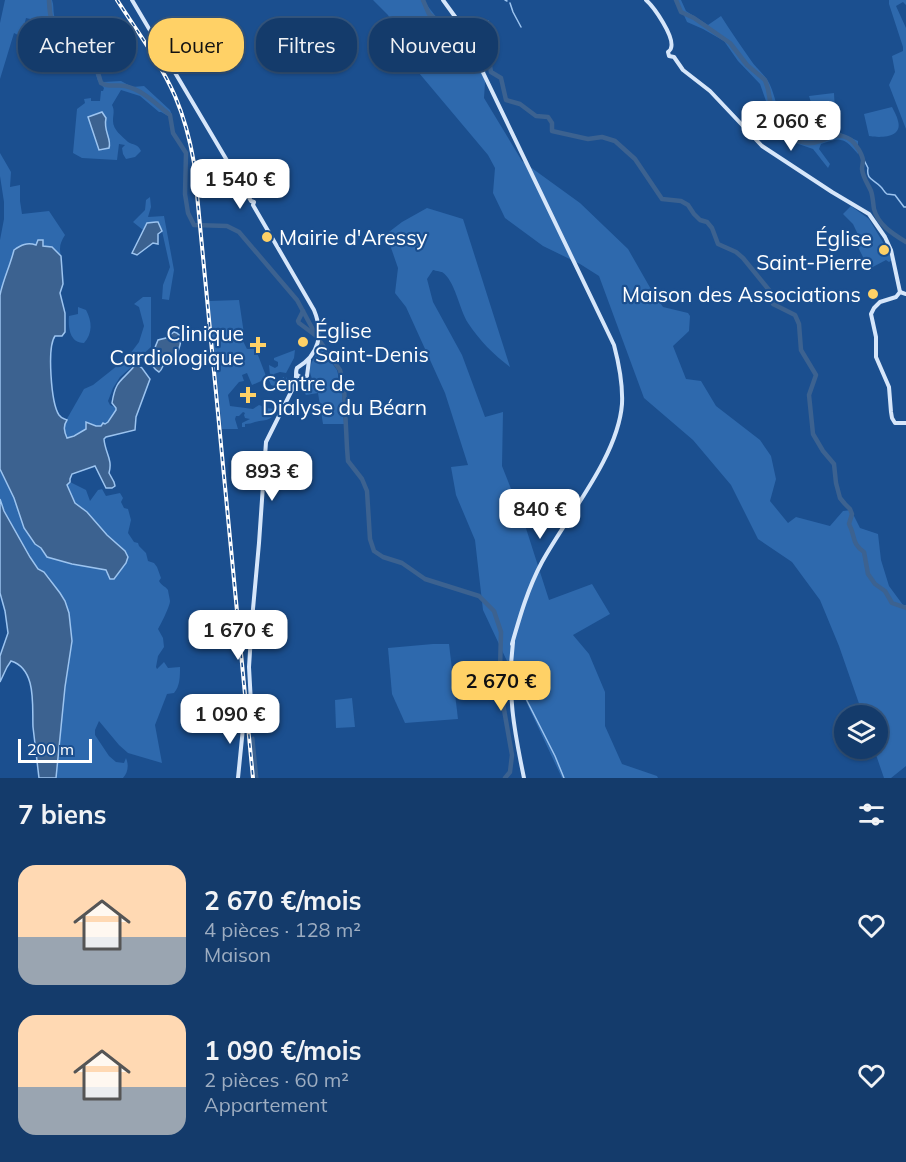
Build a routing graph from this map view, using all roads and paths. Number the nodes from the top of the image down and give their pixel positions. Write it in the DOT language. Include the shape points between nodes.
graph roads {
  1 [pos="132,0"];
  2 [pos="443,0"];
  3 [pos="646,0"];
  4 [pos="900,292"];
  5 [pos="906,294"];
  6 [pos="309,360"];
  7 [pos="303,366"];
  8 [pos="308,369"];
  9 [pos="299,377"];
  10 [pos="906,423"];
  11 [pos="238,776"];
  12 [pos="524,778"];
  1 -- 6 [label="main road" via="314,310 319,337"];
  2 -- 12 [label="main road" via="459,23 514,136 617,358 622,388 617,429 607,453 530,586 513,644 510,698"];
  3 -- 4 [label="main road" via="665,27 672,46 668,55 710,91 762,146 869,214 891,250"];
  4 -- 5 [label="main road"];
  4 -- 10 [label="main road" via="880,302 871,314 876,357 889,387 892,418 895,423"];
  6 -- 7 [label="main road"];
  6 -- 8 [label="main road"];
  7 -- 8 [label="main road"];
  7 -- 9 [label="main road" via="297,368"];
  8 -- 9 [label="main road" via="307,376"];
  9 -- 11 [label="main road" via="266,442 249,668 251,703 244,718"];
}
